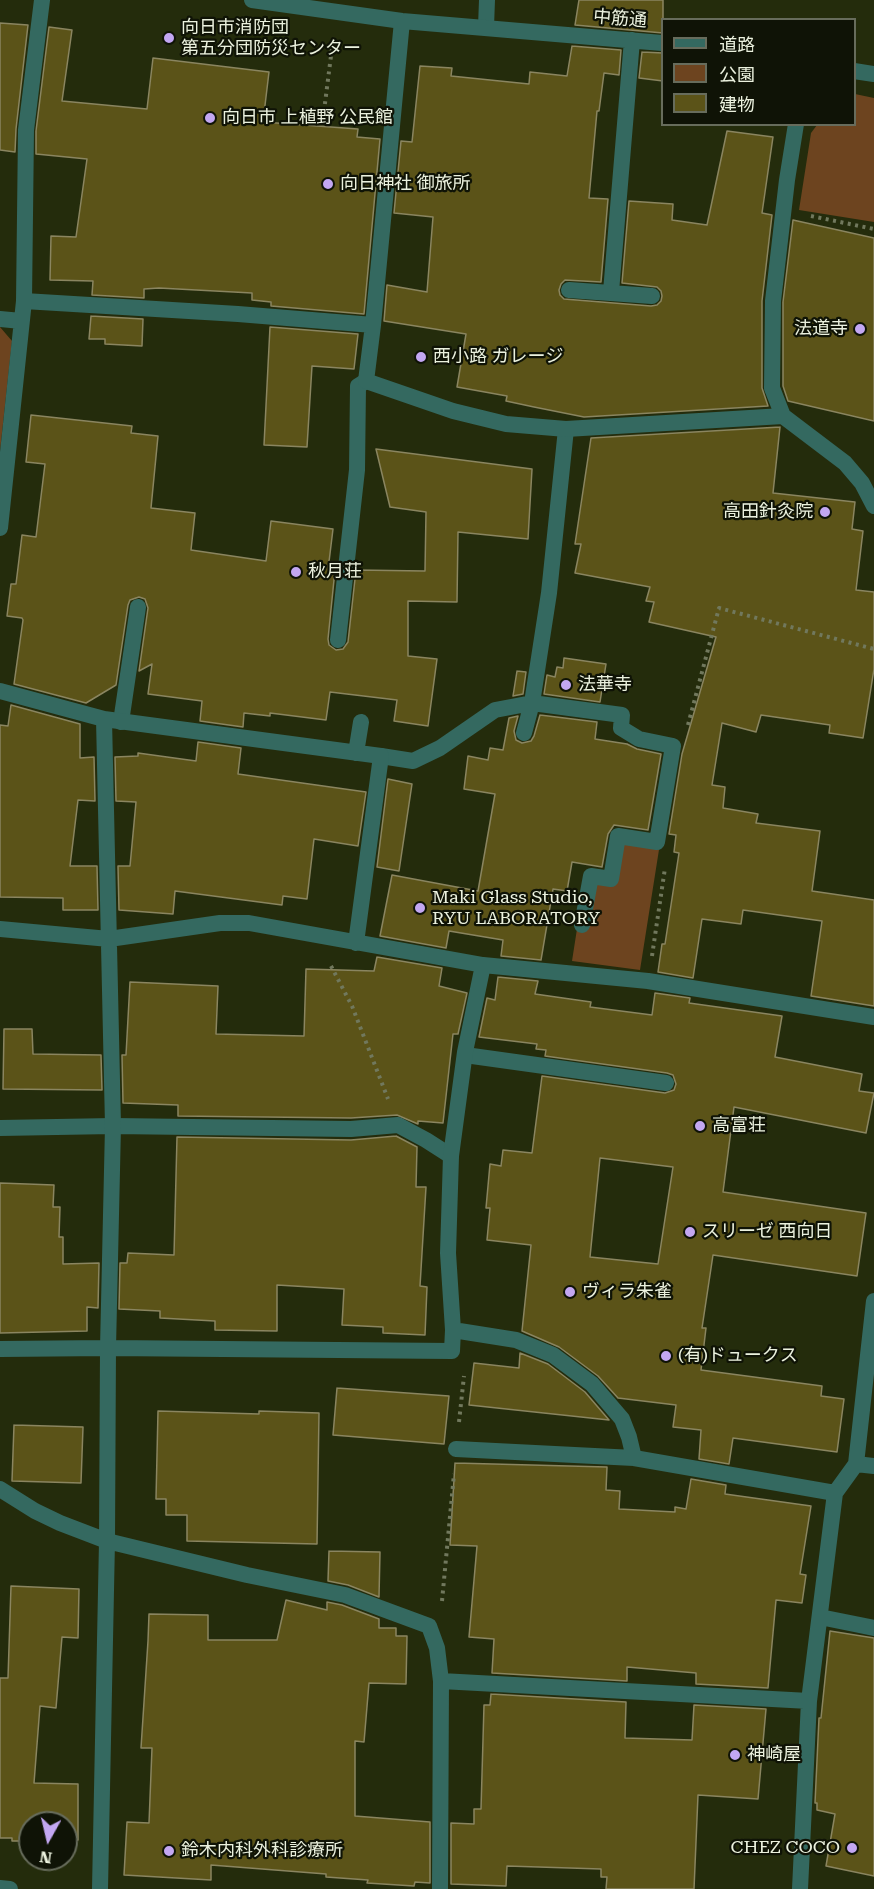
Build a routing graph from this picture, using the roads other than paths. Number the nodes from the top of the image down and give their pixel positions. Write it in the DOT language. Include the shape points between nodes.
graph roads {
  1 [pos="42,0"];
  2 [pos="252,0"];
  3 [pos="487,0"];
  4 [pos="402,21"];
  5 [pos="486,27"];
  6 [pos="632,40"];
  7 [pos="661,43"];
  8 [pos="856,71"];
  9 [pos="874,74"];
  10 [pos="796,126"];
  11 [pos="569,290"];
  12 [pos="611,292"];
  13 [pos="652,296"];
  14 [pos="24,301"];
  15 [pos="0,319"];
  16 [pos="21,321"];
  17 [pos="374,325"];
  18 [pos="366,381"];
  19 [pos="783,416"];
  20 [pos="566,429"];
  21 [pos="2,480"];
  22 [pos="874,506"];
  23 [pos="0,528"];
  24 [pos="138,607"];
  25 [pos="338,640"];
  26 [pos="0,691"];
  27 [pos="532,703"];
  28 [pos="104,719"];
  29 [pos="121,722"];
  30 [pos="361,722"];
  31 [pos="524,733"];
  32 [pos="356,753"];
  33 [pos="381,756"];
  34 [pos="582,925"];
  35 [pos="0,929"];
  36 [pos="109,939"];
  37 [pos="356,943"];
  38 [pos="483,965"];
  39 [pos="874,1017"];
  40 [pos="465,1055"];
  41 [pos="666,1083"];
  42 [pos="113,1126"];
  43 [pos="0,1128"];
  44 [pos="451,1156"];
  45 [pos="874,1301"];
  46 [pos="453,1330"];
  47 [pos="108,1348"];
  48 [pos="0,1349"];
  49 [pos="870,1363"];
  50 [pos="456,1449"];
  51 [pos="634,1458"];
  52 [pos="856,1464"];
  53 [pos="874,1466"];
  54 [pos="0,1489"];
  55 [pos="836,1493"];
  56 [pos="107,1541"];
  57 [pos="820,1617"];
  58 [pos="874,1628"];
  59 [pos="441,1680"];
  60 [pos="809,1701"];
  61 [pos="0,1888"];
  62 [pos="10,1889"];
  63 [pos="100,1889"];
  64 [pos="440,1889"];
  65 [pos="800,1889"];
  1 -- 14 [label="street" via="26,130"];
  2 -- 4 [label="street, 中筋通"];
  3 -- 5 [label="street"];
  4 -- 5 [label="street, 中筋通"];
  4 -- 17 [label="street"];
  5 -- 6 [label="street, 中筋通"];
  6 -- 7 [label="street, 中筋通"];
  6 -- 12 [label="street"];
  8 -- 9 [label="street"];
  10 -- 19 [label="street" via="773,301 772,388"];
  11 -- 12 [label="street"];
  12 -- 13 [label="street"];
  14 -- 16 [label="street"];
  14 -- 17 [label="street"];
  15 -- 16 [label="street"];
  16 -- 21 [label="street"];
  17 -- 18 [label="street"];
  18 -- 20 [label="street" via="453,411 506,424"];
  18 -- 25 [label="street" via="358,386 357,470"];
  19 -- 20 [label="street"];
  19 -- 22 [label="street" via="845,462"];
  20 -- 27 [label="street" via="549,593"];
  21 -- 23 [label="street"];
  24 -- 29 [label="street"];
  26 -- 28 [label="street"];
  27 -- 31 [label="street"];
  27 -- 33 [label="street" via="495,711 413,761"];
  27 -- 34 [label="street" via="622,715 621,728 639,740 673,746 657,842 618,836 611,879 591,876"];
  28 -- 29 [label="street"];
  28 -- 36 [label="street"];
  29 -- 32 [label="street"];
  30 -- 32 [label="street"];
  32 -- 33 [label="street"];
  33 -- 37 [label="street"];
  35 -- 36 [label="street"];
  36 -- 37 [label="street" via="249,922"];
  36 -- 42 [label="street"];
  37 -- 38 [label="street"];
  38 -- 39 [label="street" via="648,981"];
  38 -- 40 [label="street"];
  40 -- 41 [label="street"];
  40 -- 44 [label="street"];
  42 -- 43 [label="street"];
  42 -- 44 [label="street" via="351,1129 398,1125"];
  42 -- 47 [label="street"];
  44 -- 46 [label="street" via="448,1253"];
  45 -- 49 [label="street"];
  46 -- 47 [label="street" via="452,1351"];
  46 -- 51 [label="street" via="516,1340 553,1356 592,1384 622,1419"];
  47 -- 48 [label="street"];
  47 -- 56 [label="street"];
  49 -- 52 [label="street"];
  50 -- 51 [label="street"];
  51 -- 55 [label="street"];
  52 -- 53 [label="street"];
  52 -- 55 [label="street"];
  54 -- 56 [label="street" via="35,1511"];
  55 -- 57 [label="street"];
  56 -- 59 [label="street" via="345,1595 429,1626 437,1648"];
  56 -- 63 [label="street"];
  57 -- 58 [label="street"];
  57 -- 60 [label="street"];
  59 -- 60 [label="street"];
  59 -- 64 [label="street"];
  60 -- 65 [label="street"];
  61 -- 62 [label="street"];
}
